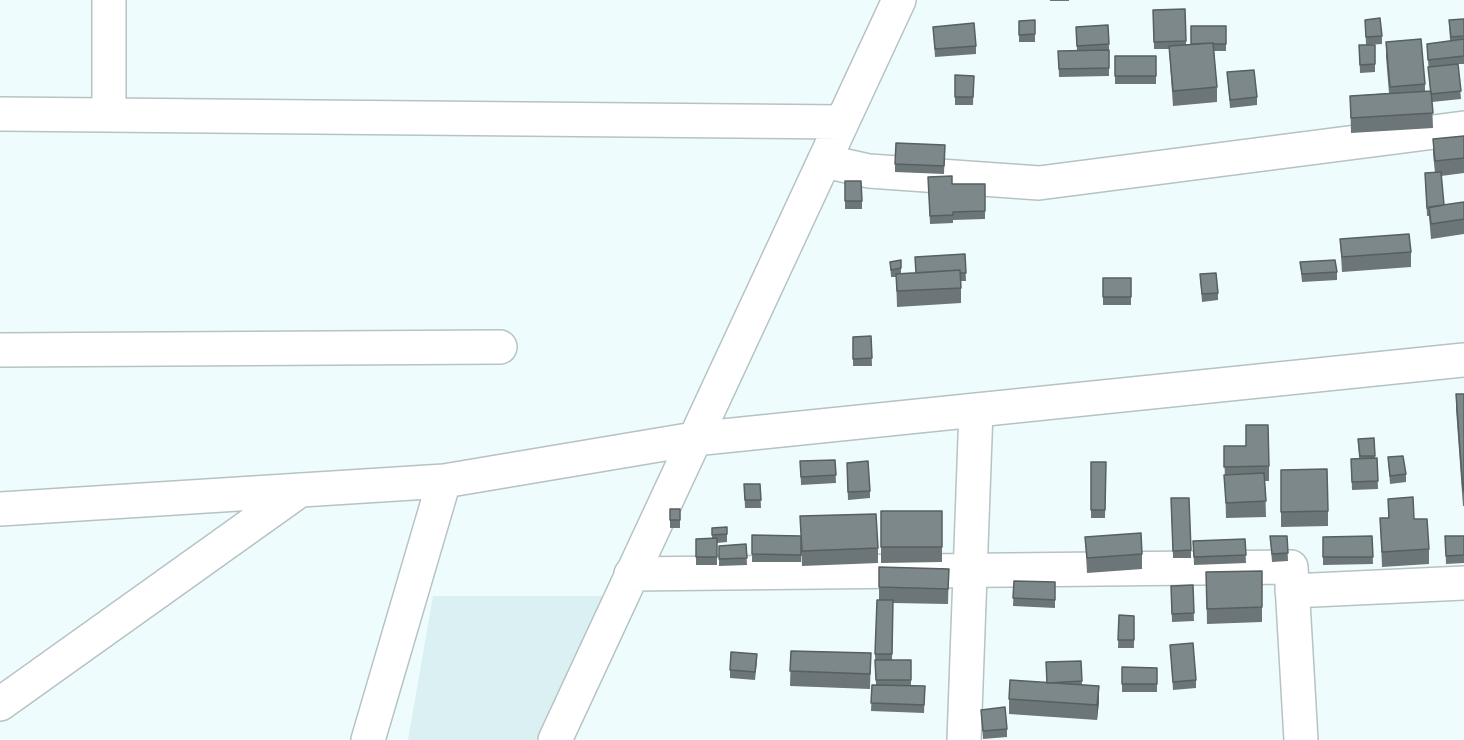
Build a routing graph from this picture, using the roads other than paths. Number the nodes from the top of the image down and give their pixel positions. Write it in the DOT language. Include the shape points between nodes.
graph roads {
  1 [pos="109,0"];
  2 [pos="899,0"];
  3 [pos="0,114"];
  4 [pos="109,115"];
  5 [pos="842,122"];
  6 [pos="1464,128"];
  7 [pos="824,161"];
  8 [pos="500,347"];
  9 [pos="0,350"];
  10 [pos="1464,360"];
  11 [pos="976,410"];
  12 [pos="694,439"];
  13 [pos="444,481"];
  14 [pos="300,490"];
  15 [pos="0,509"];
  16 [pos="970,571"];
  17 [pos="631,574"];
  18 [pos="1464,583"];
  19 [pos="1292,591"];
  20 [pos="0,704"];
  21 [pos="368,740"];
  22 [pos="555,740"];
  23 [pos="964,740"];
  24 [pos="1301,740"];
  1 -- 4 [label="street"];
  2 -- 5 [label="street"];
  3 -- 4 [label="street"];
  4 -- 5 [label="street"];
  5 -- 7 [label="street"];
  6 -- 7 [label="street" via="1039,183 869,171"];
  7 -- 12 [label="street"];
  8 -- 9 [label="street"];
  10 -- 11 [label="street"];
  11 -- 12 [label="street"];
  11 -- 16 [label="street"];
  12 -- 13 [label="street"];
  12 -- 17 [label="street"];
  13 -- 14 [label="street"];
  13 -- 21 [label="street"];
  14 -- 15 [label="street"];
  14 -- 20 [label="street"];
  16 -- 17 [label="street"];
  16 -- 19 [label="street" via="1291,567"];
  16 -- 23 [label="street"];
  17 -- 22 [label="street"];
  18 -- 19 [label="street"];
  19 -- 24 [label="street"];
}
